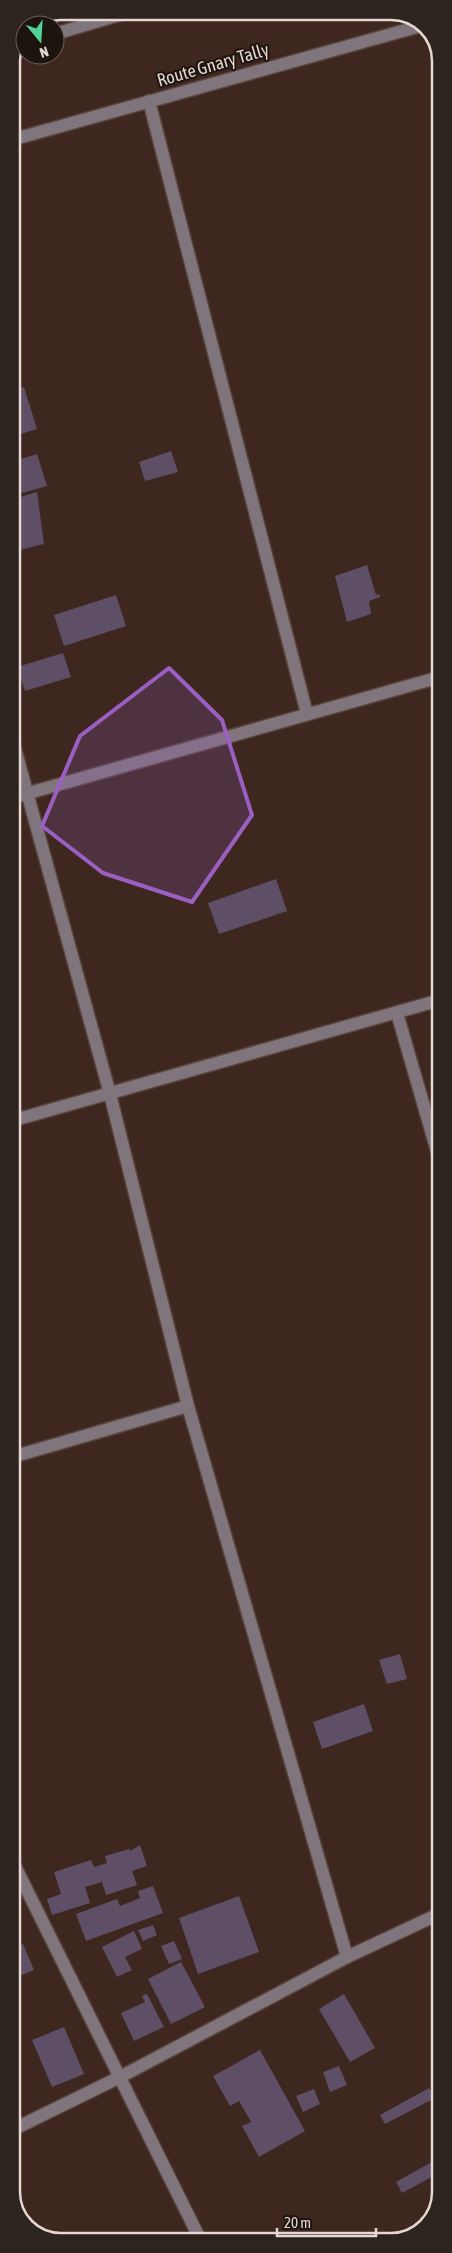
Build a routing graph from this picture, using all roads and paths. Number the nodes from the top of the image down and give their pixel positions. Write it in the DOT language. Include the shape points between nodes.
graph roads {
  1 [pos="103,20"];
  2 [pos="414,28"];
  3 [pos="65,31"];
  4 [pos="149,101"];
  5 [pos="20,137"];
  6 [pos="432,679"];
  7 [pos="307,714"];
  8 [pos="20,764"];
  9 [pos="29,793"];
  10 [pos="20,796"];
  11 [pos="432,1002"];
  12 [pos="397,1013"];
  13 [pos="110,1094"];
  14 [pos="20,1120"];
  15 [pos="432,1136"];
  16 [pos="188,1406"];
  17 [pos="20,1456"];
  18 [pos="20,1876"];
  19 [pos="432,1916"];
  20 [pos="347,1957"];
  21 [pos="120,2078"];
  22 [pos="20,2126"];
  23 [pos="197,2233"];
  1 -- 3 [label="street"];
  2 -- 4 [label="street, Route Gnary Tally"];
  4 -- 5 [label="street, Route Gnary Tally"];
  4 -- 7 [label="street"];
  6 -- 7 [label="street"];
  7 -- 9 [label="street"];
  8 -- 9 [label="street"];
  9 -- 10 [label="street"];
  9 -- 13 [label="street"];
  11 -- 12 [label="street"];
  12 -- 13 [label="street"];
  12 -- 15 [label="street"];
  13 -- 14 [label="street"];
  13 -- 16 [label="street"];
  16 -- 17 [label="street"];
  16 -- 20 [label="street"];
  18 -- 21 [label="street"];
  19 -- 20 [label="street"];
  20 -- 21 [label="street"];
  21 -- 22 [label="street"];
  21 -- 23 [label="street"];
}
